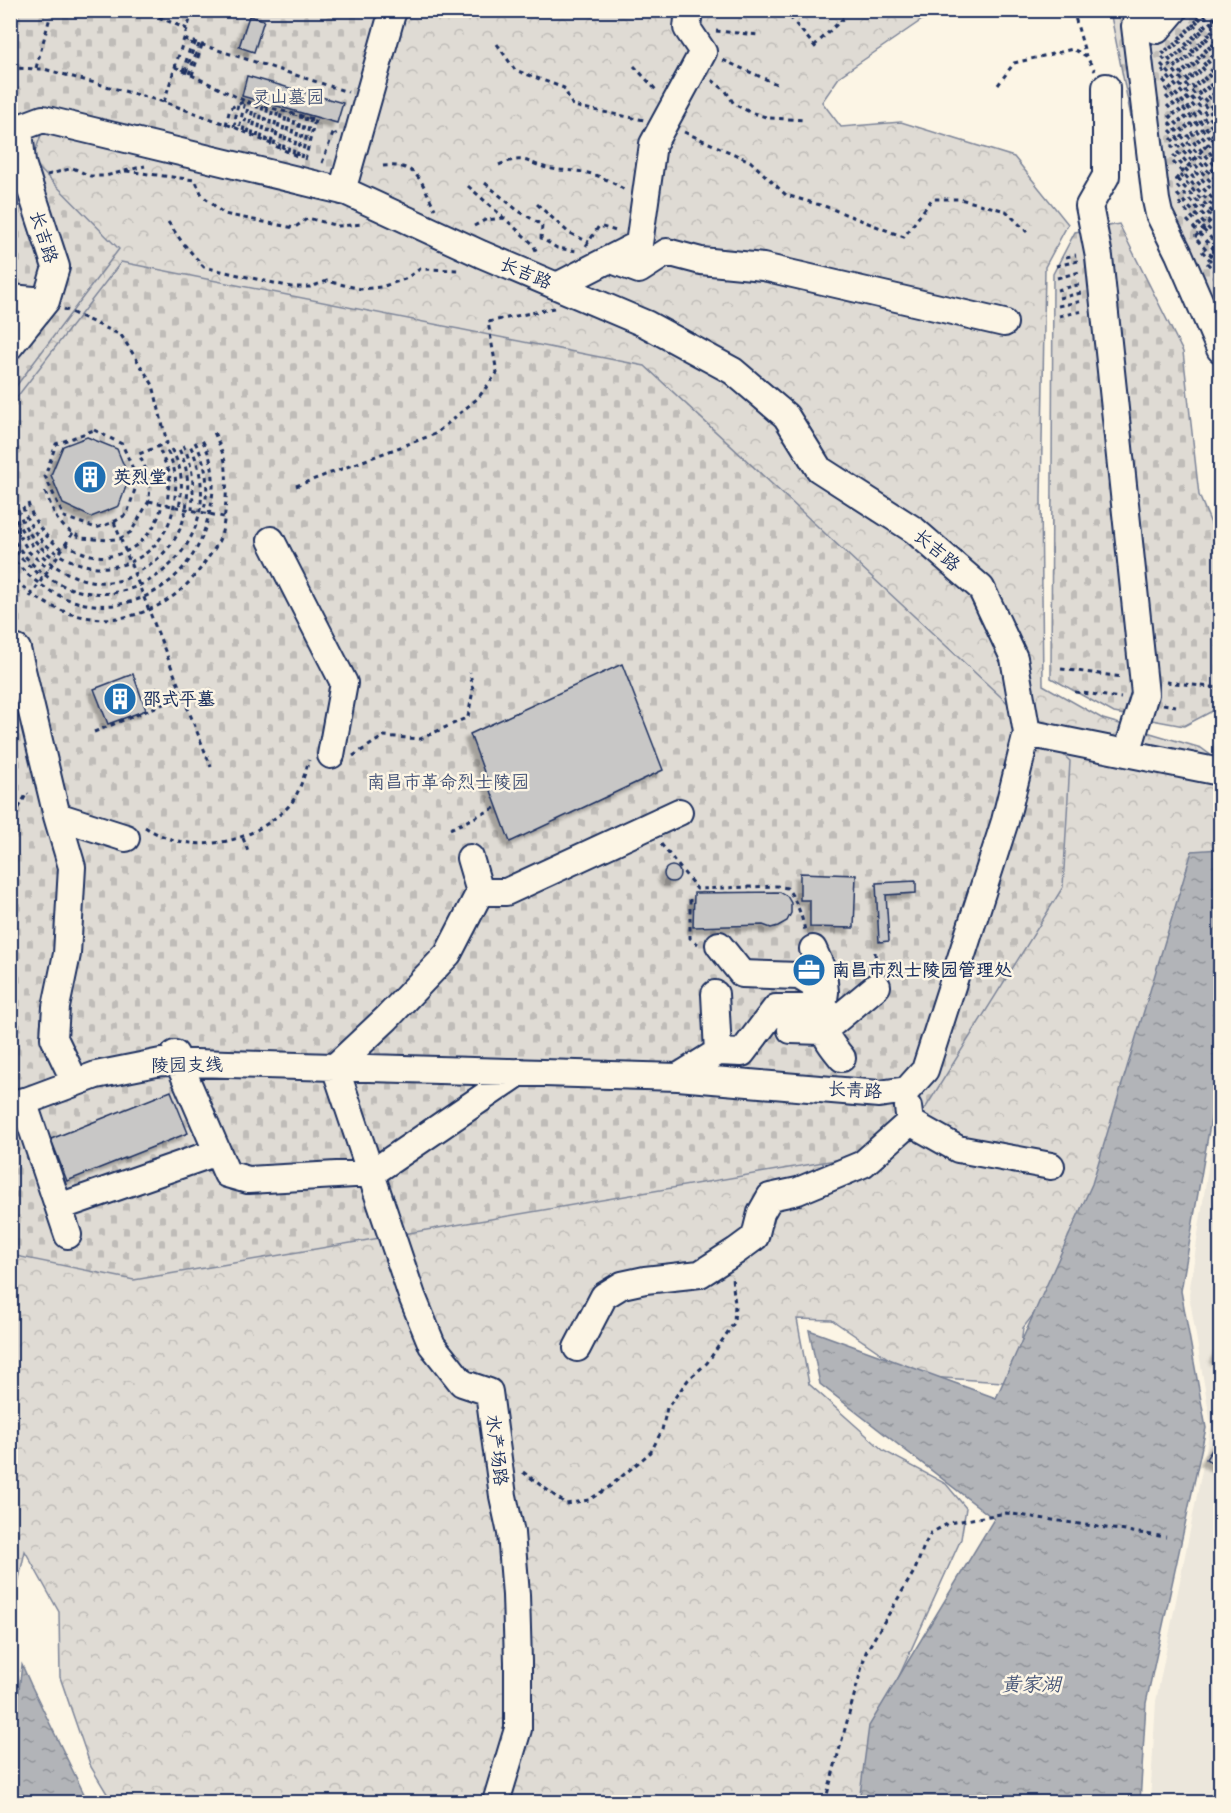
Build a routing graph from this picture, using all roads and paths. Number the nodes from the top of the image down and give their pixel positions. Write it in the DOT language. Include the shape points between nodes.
graph roads {
  1 [pos="52,10"];
  2 [pos="142,10"];
  3 [pos="193,10"];
  4 [pos="393,10"];
  5 [pos="784,10"];
  6 [pos="852,10"];
  7 [pos="1073,10"];
  8 [pos="1213,10"];
  9 [pos="1206,13"];
  10 [pos="688,19"];
  11 [pos="1221,19"];
  12 [pos="1221,25"];
  13 [pos="1186,26"];
  14 [pos="187,29"];
  15 [pos="1221,32"];
  16 [pos="759,35"];
  17 [pos="184,39"];
  18 [pos="1221,41"];
  19 [pos="197,43"];
  20 [pos="497,44"];
  21 [pos="1155,45"];
  22 [pos="1221,47"];
  23 [pos="1221,54"];
  24 [pos="701,55"];
  25 [pos="1086,56"];
  26 [pos="1221,60"];
  27 [pos="634,66"];
  28 [pos="1221,66"];
  29 [pos="175,67"];
  30 [pos="10,68"];
  31 [pos="36,68"];
  32 [pos="188,73"];
  33 [pos="1221,75"];
  34 [pos="1221,81"];
  35 [pos="779,85"];
  36 [pos="998,85"];
  37 [pos="1106,87"];
  38 [pos="1221,88"];
  39 [pos="1163,93"];
  40 [pos="1221,96"];
  41 [pos="368,98"];
  42 [pos="247,101"];
  43 [pos="164,102"];
  44 [pos="1221,102"];
  45 [pos="1165,103"];
  46 [pos="238,104"];
  47 [pos="261,105"];
  48 [pos="280,110"];
  49 [pos="1221,110"];
  50 [pos="294,114"];
  51 [pos="668,116"];
  52 [pos="303,117"];
  53 [pos="1221,117"];
  54 [pos="805,120"];
  55 [pos="1221,123"];
  56 [pos="226,125"];
  57 [pos="234,127"];
  58 [pos="241,130"];
  59 [pos="1159,132"];
  60 [pos="252,135"];
  61 [pos="1218,135"];
  62 [pos="261,140"];
  63 [pos="1221,143"];
  64 [pos="270,144"];
  65 [pos="1205,147"];
  66 [pos="281,148"];
  67 [pos="1221,149"];
  68 [pos="288,152"];
  69 [pos="292,154"];
  70 [pos="352,155"];
  71 [pos="1197,156"];
  72 [pos="1221,157"];
  73 [pos="301,158"];
  74 [pos="313,163"];
  75 [pos="1191,163"];
  76 [pos="1221,164"];
  77 [pos="499,165"];
  78 [pos="153,166"];
  79 [pos="382,166"];
  80 [pos="321,167"];
  81 [pos="126,171"];
  82 [pos="1221,171"];
  83 [pos="1181,174"];
  84 [pos="26,178"];
  85 [pos="1221,178"];
  86 [pos="485,183"];
  87 [pos="1221,184"];
  88 [pos="468,186"];
  89 [pos="342,191"];
  90 [pos="1164,191"];
  91 [pos="1221,192"];
  92 [pos="1221,199"];
  93 [pos="645,202"];
  94 [pos="537,204"];
  95 [pos="1218,213"];
  96 [pos="441,214"];
  97 [pos="504,218"];
  98 [pos="1221,221"];
  99 [pos="168,222"];
  100 [pos="1208,223"];
  101 [pos="367,224"];
  102 [pos="1221,226"];
  103 [pos="473,227"];
  104 [pos="1203,229"];
  105 [pos="1027,232"];
  106 [pos="1221,234"];
  107 [pos="1221,241"];
  108 [pos="589,242"];
  109 [pos="639,244"];
  110 [pos="11,248"];
  111 [pos="1221,248"];
  112 [pos="604,251"];
  113 [pos="582,252"];
  114 [pos="1179,254"];
  115 [pos="578,258"];
  116 [pos="540,260"];
  117 [pos="465,270"];
  118 [pos="557,286"];
  119 [pos="580,296"];
  120 [pos="12,298"];
  121 [pos="46,301"];
  122 [pos="1004,323"];
  123 [pos="10,346"];
  124 [pos="1221,349"];
  125 [pos="214,432"];
  126 [pos="202,440"];
  127 [pos="195,442"];
  128 [pos="189,443"];
  129 [pos="183,445"];
  130 [pos="178,447"];
  131 [pos="166,449"];
  132 [pos="171,449"];
  133 [pos="160,451"];
  134 [pos="296,486"];
  135 [pos="45,492"];
  136 [pos="149,501"];
  137 [pos="28,503"];
  138 [pos="165,504"];
  139 [pos="174,506"];
  140 [pos="23,507"];
  141 [pos="179,507"];
  142 [pos="18,509"];
  143 [pos="186,509"];
  144 [pos="192,510"];
  145 [pos="13,512"];
  146 [pos="198,512"];
  147 [pos="203,513"];
  148 [pos="209,514"];
  149 [pos="226,518"];
  150 [pos="10,520"];
  151 [pos="114,522"];
  152 [pos="73,533"];
  153 [pos="10,534"];
  154 [pos="121,538"];
  155 [pos="271,540"];
  156 [pos="10,544"];
  157 [pos="66,544"];
  158 [pos="62,549"];
  159 [pos="126,552"];
  160 [pos="10,554"];
  161 [pos="59,554"];
  162 [pos="55,559"];
  163 [pos="130,562"];
  164 [pos="52,564"];
  165 [pos="49,568"];
  166 [pos="10,574"];
  167 [pos="45,574"];
  168 [pos="135,574"];
  169 [pos="42,579"];
  170 [pos="39,584"];
  171 [pos="139,585"];
  172 [pos="31,596"];
  173 [pos="144,597"];
  174 [pos="149,610"];
  175 [pos="16,650"];
  176 [pos="470,672"];
  177 [pos="145,694"];
  178 [pos="183,696"];
  179 [pos="160,705"];
  180 [pos="94,732"];
  181 [pos="1027,733"];
  182 [pos="1127,753"];
  183 [pos="330,756"];
  184 [pos="211,767"];
  185 [pos="1221,772"];
  186 [pos="497,807"];
  187 [pos="679,812"];
  188 [pos="57,816"];
  189 [pos="648,826"];
  190 [pos="450,829"];
  191 [pos="134,831"];
  192 [pos="243,838"];
  193 [pos="248,851"];
  194 [pos="470,858"];
  195 [pos="480,892"];
  196 [pos="690,899"];
  197 [pos="719,945"];
  198 [pos="813,949"];
  199 [pos="877,986"];
  200 [pos="715,994"];
  201 [pos="823,1010"];
  202 [pos="791,1030"];
  203 [pos="718,1052"];
  204 [pos="842,1058"];
  205 [pos="177,1059"];
  206 [pos="335,1067"];
  207 [pos="520,1072"];
  208 [pos="678,1077"];
  209 [pos="75,1082"];
  210 [pos="907,1090"];
  211 [pos="17,1104"];
  212 [pos="910,1122"];
  213 [pos="217,1152"];
  214 [pos="1051,1166"];
  215 [pos="372,1173"];
  216 [pos="59,1206"];
  217 [pos="68,1235"];
  218 [pos="729,1256"];
  219 [pos="577,1348"];
  220 [pos="499,1464"];
  221 [pos="1166,1537"];
  222 [pos="496,1803"];
  223 [pos="825,1803"];
  1 -- 31 [label="path"];
  2 -- 14 [label="path"];
  3 -- 14 [label="path"];
  4 -- 41 [label="street"];
  5 -- 6 [label="path" via="815,48"];
  7 -- 25 [label="path"];
  8 -- 11 [label="path"];
  9 -- 12 [label="path"];
  9 -- 15 [label="path"];
  10 -- 16 [label="path"];
  10 -- 24 [label="street"];
  13 -- 18 [label="path"];
  13 -- 21 [label="street" via="1157,30"];
  13 -- 22 [label="path"];
  13 -- 23 [label="path"];
  13 -- 26 [label="path"];
  13 -- 28 [label="path"];
  13 -- 33 [label="path"];
  13 -- 34 [label="path"];
  13 -- 38 [label="path"];
  14 -- 17 [label="path"];
  17 -- 19 [label="path"];
  17 -- 29 [label="path"];
  19 -- 32 [label="path"];
  19 -- 32 [label="path"];
  19 -- 41 [label="path"];
  20 -- 51 [label="path" via="515,70 564,88 573,106 613,115"];
  21 -- 40 [label="path"];
  21 -- 44 [label="path"];
  21 -- 49 [label="path"];
  21 -- 53 [label="path"];
  21 -- 55 [label="path"];
  21 -- 59 [label="street"];
  21 -- 61 [label="path"];
  21 -- 61 [label="path"];
  21 -- 61 [label="path"];
  24 -- 35 [label="path"];
  24 -- 51 [label="street"];
  24 -- 54 [label="path" via="706,77 726,91 734,104 769,118"];
  25 -- 36 [label="path" via="1073,49 1014,63"];
  25 -- 37 [label="path"];
  27 -- 51 [label="path"];
  29 -- 32 [label="path"];
  29 -- 43 [label="path"];
  30 -- 31 [label="path"];
  31 -- 43 [label="path"];
  32 -- 42 [label="path"];
  37 -- 182 [label="street" via="1106,176 1089,207 1099,257 1145,694"];
  39 -- 65 [label="path"];
  41 -- 70 [label="street"];
  42 -- 46 [label="path"];
  42 -- 47 [label="path"];
  42 -- 58 [label="path"];
  43 -- 56 [label="path"];
  45 -- 65 [label="path"];
  46 -- 56 [label="path" via="230,108"];
  46 -- 57 [label="path"];
  47 -- 48 [label="path"];
  47 -- 60 [label="path"];
  47 -- 60 [label="path"];
  47 -- 62 [label="path"];
  48 -- 50 [label="path"];
  48 -- 64 [label="path"];
  48 -- 64 [label="path"];
  48 -- 66 [label="path"];
  50 -- 52 [label="path"];
  50 -- 66 [label="path"];
  50 -- 68 [label="path"];
  51 -- 93 [label="street" via="653,144"];
  51 -- 105 [label="path" via="750,161 786,195 904,237 932,199 960,199 1006,211"];
  52 -- 69 [label="path"];
  52 -- 73 [label="path"];
  52 -- 73 [label="path" via="314,120"];
  56 -- 57 [label="path"];
  57 -- 58 [label="path"];
  58 -- 60 [label="path"];
  59 -- 65 [label="path"];
  59 -- 71 [label="path"];
  59 -- 75 [label="path"];
  59 -- 83 [label="path"];
  59 -- 83 [label="path"];
  59 -- 83 [label="path"];
  59 -- 83 [label="path"];
  59 -- 90 [label="street"];
  60 -- 62 [label="path"];
  61 -- 63 [label="path"];
  61 -- 65 [label="path"];
  61 -- 67 [label="path"];
  62 -- 64 [label="path"];
  64 -- 66 [label="path"];
  65 -- 71 [label="path"];
  65 -- 72 [label="path"];
  65 -- 76 [label="path"];
  65 -- 82 [label="path"];
  66 -- 68 [label="path"];
  68 -- 69 [label="path"];
  69 -- 73 [label="path"];
  70 -- 80 [label="path" via="334,131"];
  70 -- 89 [label="street"];
  71 -- 75 [label="path"];
  71 -- 85 [label="path"];
  71 -- 87 [label="path"];
  73 -- 74 [label="path"];
  75 -- 83 [label="path"];
  75 -- 91 [label="path"];
  75 -- 92 [label="path"];
  77 -- 93 [label="path" via="525,159 552,169 583,172 609,180"];
  78 -- 81 [label="path"];
  79 -- 96 [label="path" via="398,165 418,175"];
  81 -- 84 [label="path" via="90,176 73,168"];
  81 -- 101 [label="path" via="195,180 202,195 224,214 294,228 308,218 338,226"];
  83 -- 90 [label="path"];
  83 -- 95 [label="path"];
  83 -- 95 [label="path"];
  84 -- 89 [label="street, 长吉路" via="19,128 43,119"];
  84 -- 121 [label="street, 长吉路" via="56,267"];
  86 -- 113 [label="path" via="542,225 541,238 557,248"];
  88 -- 97 [label="path"];
  89 -- 118 [label="street, 长吉路"];
  90 -- 100 [label="path" via="1170,186"];
  90 -- 104 [label="path"];
  90 -- 114 [label="street" via="1159,214"];
  93 -- 109 [label="street"];
  94 -- 108 [label="path" via="569,233"];
  95 -- 98 [label="path"];
  95 -- 100 [label="path"];
  95 -- 102 [label="path"];
  97 -- 103 [label="path" via="485,220"];
  97 -- 116 [label="path" via="533,244"];
  99 -- 117 [label="path" via="204,267 291,287 327,281 362,289 405,279 420,269"];
  100 -- 104 [label="path"];
  100 -- 106 [label="path"];
  100 -- 107 [label="path"];
  104 -- 111 [label="path"];
  104 -- 114 [label="path"];
  108 -- 109 [label="path" via="599,225"];
  108 -- 112 [label="path"];
  108 -- 113 [label="path"];
  109 -- 112 [label="street"];
  110 -- 120 [label="path"];
  112 -- 118 [label="street"];
  112 -- 122 [label="street" via="639,270 667,252 701,261 763,267"];
  113 -- 115 [label="path"];
  114 -- 124 [label="street"];
  118 -- 119 [label="street, 长吉路"];
  119 -- 134 [label="path" via="559,307 488,322 497,373 478,398 435,434"];
  119 -- 181 [label="street, 长吉路" via="645,324 733,371 786,416 819,469 914,530 981,588 1014,658"];
  120 -- 121 [label="street"];
  121 -- 123 [label="street"];
  121 -- 136 [label="path" via="121,334 153,385 167,443 139,454 150,478"];
  125 -- 149 [label="path" via="225,460"];
  126 -- 148 [label="path" via="213,475"];
  127 -- 147 [label="path" via="206,474"];
  128 -- 146 [label="path" via="200,472"];
  129 -- 144 [label="path" via="192,471"];
  130 -- 143 [label="path" via="188,472"];
  131 -- 139 [label="path" via="176,476"];
  132 -- 141 [label="path" via="182,476"];
  133 -- 138 [label="path" via="170,474"];
  135 -- 152 [label="path" via="57,519"];
  136 -- 138 [label="path"];
  136 -- 154 [label="path" via="131,532"];
  137 -- 158 [label="path" via="42,532"];
  138 -- 139 [label="path"];
  138 -- 159 [label="path" via="154,528"];
  139 -- 141 [label="path"];
  139 -- 163 [label="path" via="171,521 159,540"];
  140 -- 161 [label="path" via="39,538"];
  141 -- 143 [label="path"];
  142 -- 162 [label="path" via="29,535"];
  143 -- 144 [label="path"];
  143 -- 168 [label="path" via="180,530 168,548"];
  144 -- 146 [label="path"];
  145 -- 164 [label="path" via="27,540"];
  146 -- 147 [label="path"];
  146 -- 171 [label="path" via="192,535 178,557"];
  147 -- 148 [label="path"];
  148 -- 149 [label="path"];
  148 -- 173 [label="path" via="188,562 167,583"];
  149 -- 174 [label="path" via="218,542 187,586"];
  150 -- 165 [label="path" via="29,552"];
  151 -- 151 [label="path" via="127,514 138,480 122,444 94,430 56,444 45,476 64,517 96,528"];
  151 -- 154 [label="path"];
  152 -- 154 [label="path" via="95,540"];
  152 -- 157 [label="path"];
  153 -- 167 [label="path" via="23,554"];
  154 -- 159 [label="path"];
  155 -- 183 [label="street" via="344,683"];
  156 -- 169 [label="path"];
  157 -- 158 [label="path"];
  157 -- 159 [label="path" via="98,556"];
  158 -- 161 [label="path"];
  159 -- 163 [label="path"];
  160 -- 170 [label="path"];
  161 -- 162 [label="path"];
  161 -- 163 [label="path" via="89,567 114,568"];
  162 -- 164 [label="path"];
  163 -- 168 [label="path"];
  164 -- 165 [label="path"];
  164 -- 168 [label="path" via="95,582 111,582"];
  165 -- 167 [label="path"];
  166 -- 172 [label="path"];
  167 -- 169 [label="path"];
  167 -- 171 [label="path" via="70,589 100,594"];
  168 -- 171 [label="path"];
  169 -- 170 [label="path"];
  170 -- 172 [label="path"];
  170 -- 173 [label="path" via="71,601 90,605 119,605"];
  171 -- 173 [label="path"];
  172 -- 174 [label="path" via="56,609 100,619 125,618"];
  173 -- 174 [label="path"];
  174 -- 178 [label="path"];
  175 -- 188 [label="street"];
  176 -- 183 [label="path" via="473,690 468,717 420,739 384,736"];
  177 -- 179 [label="path" via="156,689"];
  178 -- 179 [label="path"];
  178 -- 184 [label="path"];
  179 -- 180 [label="path"];
  181 -- 182 [label="street"];
  181 -- 210 [label="street, 长青路" via="1005,821 925,1070"];
  182 -- 185 [label="street"];
  183 -- 192 [label="path" via="272,820"];
  186 -- 190 [label="path"];
  187 -- 189 [label="street"];
  188 -- 191 [label="street"];
  188 -- 209 [label="street" via="72,867 67,954 54,1038"];
  189 -- 195 [label="street" via="506,892"];
  189 -- 198 [label="path" via="697,889 787,888"];
  191 -- 192 [label="path" via="152,831 192,844"];
  192 -- 193 [label="path"];
  194 -- 195 [label="street"];
  195 -- 206 [label="street" via="448,954"];
  196 -- 197 [label="path" via="690,938 700,945"];
  197 -- 201 [label="street" via="742,974 799,976"];
  198 -- 201 [label="street" via="822,972"];
  199 -- 201 [label="street"];
  200 -- 203 [label="street"];
  201 -- 202 [label="street"];
  201 -- 203 [label="street" via="776,1008 742,1053"];
  201 -- 204 [label="street" via="827,1041"];
  203 -- 208 [label="street"];
  205 -- 206 [label="street, 陵园支线"];
  205 -- 209 [label="street, 陵园支线"];
  205 -- 213 [label="street" via="193,1109"];
  206 -- 207 [label="street, 长青路"];
  206 -- 215 [label="street, 水产场路"];
  207 -- 208 [label="street, 长青路"];
  207 -- 215 [label="street"];
  208 -- 210 [label="street, 长青路" via="879,1094"];
  209 -- 211 [label="street, 陵园支线"];
  210 -- 212 [label="street"];
  211 -- 216 [label="street" via="49,1161"];
  212 -- 214 [label="street" via="958,1149"];
  212 -- 218 [label="street" via="863,1164 798,1191 770,1197 755,1237"];
  213 -- 215 [label="street" via="227,1174 248,1180"];
  213 -- 216 [label="street" via="176,1156 104,1191"];
  215 -- 220 [label="street, 水产场路" via="432,1345 462,1383 489,1392"];
  216 -- 217 [label="street"];
  218 -- 219 [label="street" via="700,1274 622,1285 604,1296"];
  218 -- 220 [label="path" via="734,1323 707,1363 667,1408 651,1452 589,1500 566,1504 532,1478"];
  220 -- 222 [label="street, 水产场路" via="511,1533 516,1595 518,1729"];
  221 -- 223 [label="path" via="1006,1513 950,1523 931,1533 915,1570 866,1652"];
}
